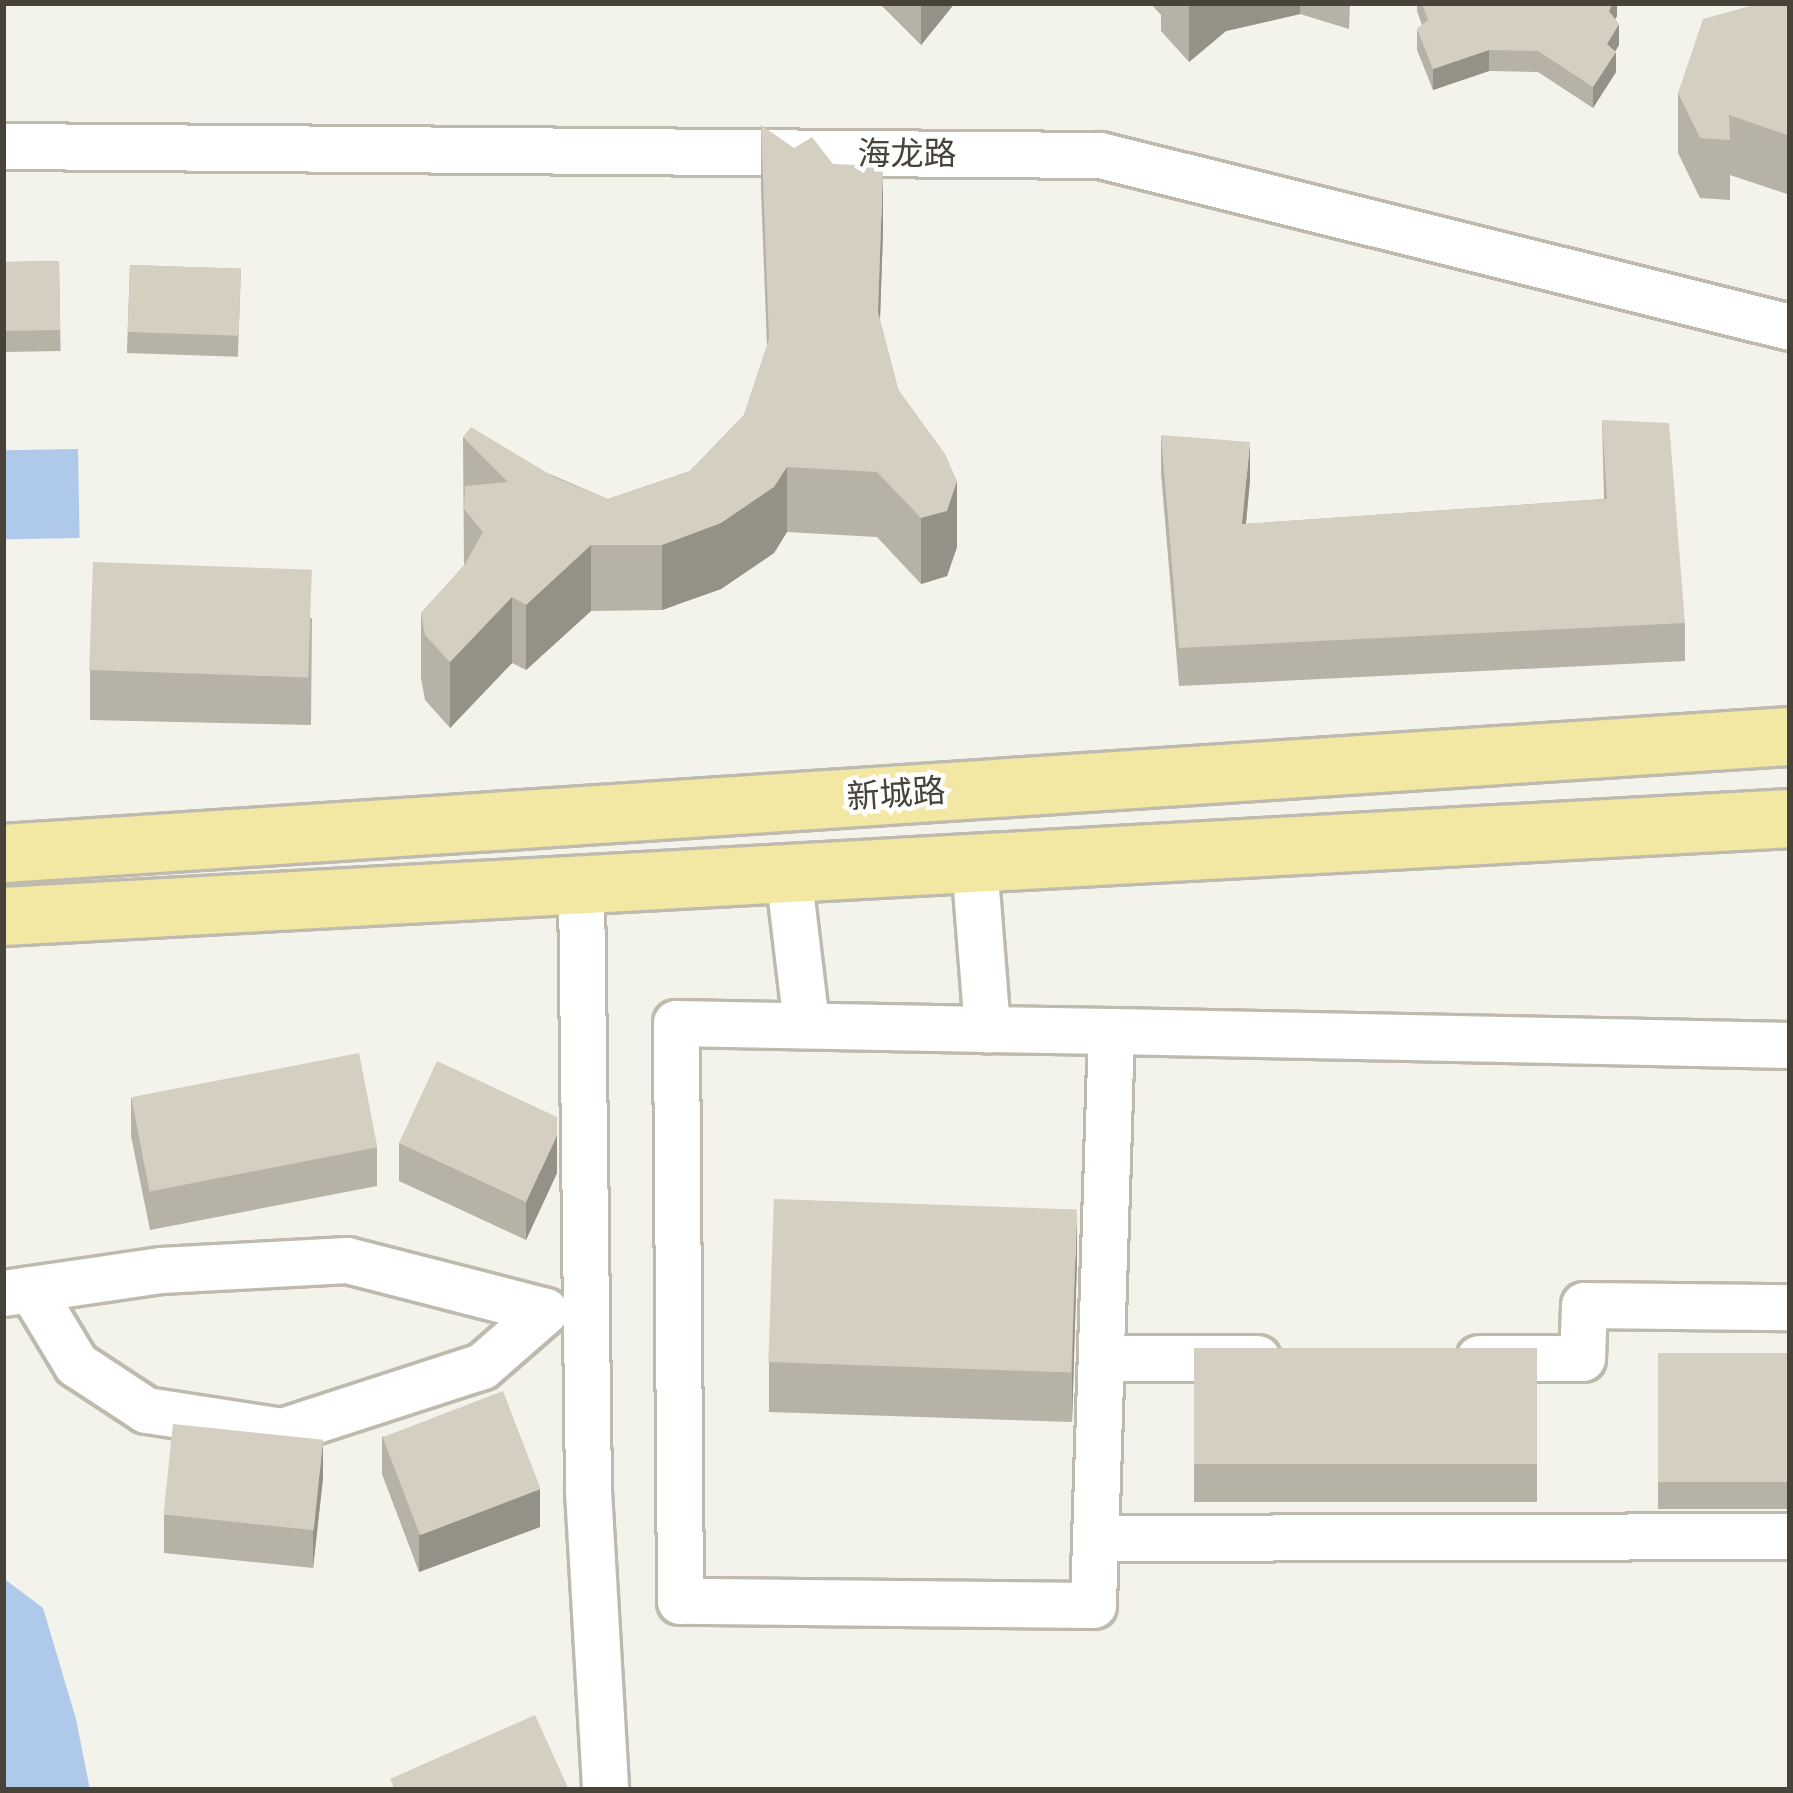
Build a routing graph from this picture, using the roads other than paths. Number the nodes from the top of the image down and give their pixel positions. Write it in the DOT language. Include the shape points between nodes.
graph roads {
  1 [pos="3,146"];
  2 [pos="1790,327"];
  3 [pos="1790,736"];
  4 [pos="1790,818"];
  5 [pos="3,853"];
  6 [pos="974,863"];
  7 [pos="788,873"];
  8 [pos="581,884"];
  9 [pos="3,916"];
  10 [pos="806,1025"];
  11 [pos="987,1029"];
  12 [pos="1111,1031"];
  13 [pos="1790,1045"];
  14 [pos="17,1291"];
  15 [pos="1790,1307"];
  16 [pos="564,1310"];
  17 [pos="1101,1358"];
  18 [pos="1307,1358"];
  19 [pos="1445,1358"];
  20 [pos="1790,1536"];
  21 [pos="1095,1538"];
  22 [pos="605,1790"];
  1 -- 2 [label="street, 海龙路" via="1100,155"];
  3 -- 5 [label="main road, 新城路"];
  4 -- 6 [label="main road"];
  6 -- 7 [label="main road"];
  6 -- 11 [label="street"];
  7 -- 8 [label="main road"];
  7 -- 10 [label="street"];
  8 -- 9 [label="main road"];
  8 -- 16 [label="street"];
  10 -- 11 [label="street"];
  10 -- 21 [label="street" via="676,1022 680,1601 1094,1605"];
  11 -- 12 [label="street"];
  12 -- 13 [label="street"];
  12 -- 17 [label="street"];
  14 -- 16 [label="street" via="161,1270 346,1260"];
  14 -- 16 [label="street" via="76,1364 146,1410 282,1431 482,1366"];
  15 -- 19 [label="street" via="1584,1305 1582,1358"];
  16 -- 22 [label="street" via="588,1491"];
  17 -- 18 [label="street"];
  17 -- 21 [label="street"];
  20 -- 21 [label="street"];
}
